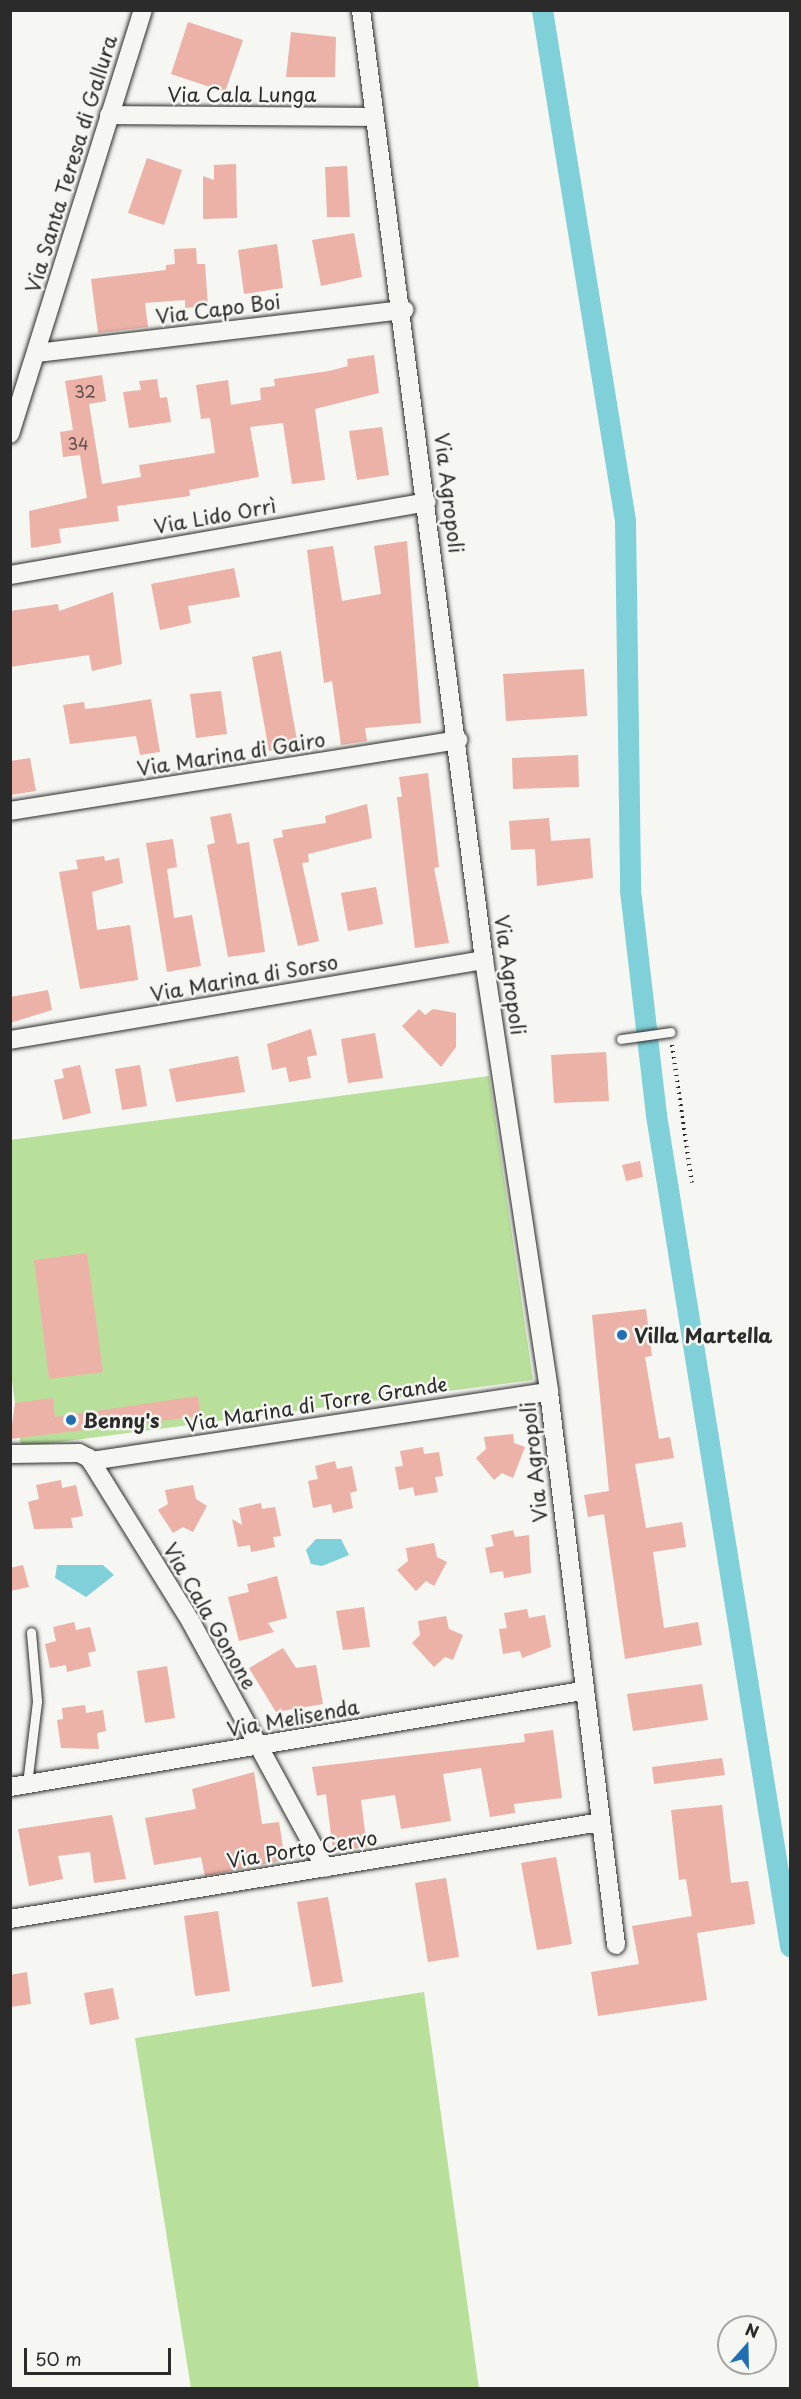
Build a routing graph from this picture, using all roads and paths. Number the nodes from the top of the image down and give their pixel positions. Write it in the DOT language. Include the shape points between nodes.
graph roads {
  1 [pos="143,10"];
  2 [pos="361,10"];
  3 [pos="109,115"];
  4 [pos="375,117"];
  5 [pos="404,310"];
  6 [pos="37,353"];
  7 [pos="19,382"];
  8 [pos="16,403"];
  9 [pos="10,435"];
  10 [pos="427,502"];
  11 [pos="10,575"];
  12 [pos="458,740"];
  13 [pos="10,811"];
  14 [pos="484,960"];
  15 [pos="671,1032"];
  16 [pos="621,1039"];
  17 [pos="10,1040"];
  18 [pos="692,1183"];
  19 [pos="549,1392"];
  20 [pos="10,1454"];
  21 [pos="87,1457"];
  22 [pos="31,1632"];
  23 [pos="582,1691"];
  24 [pos="257,1747"];
  25 [pos="19,1785"];
  26 [pos="601,1822"];
  27 [pos="325,1868"];
  28 [pos="10,1919"];
  29 [pos="616,1945"];
  1 -- 3 [label="street, Via Santa Teresa di Gallura"];
  2 -- 4 [label="street, Via Agropoli"];
  3 -- 4 [label="street, Via Cala Lunga"];
  3 -- 6 [label="street, Via Santa Teresa di Gallura"];
  4 -- 5 [label="street, Via Agropoli"];
  5 -- 6 [label="street, Via Capo Boi"];
  5 -- 10 [label="street, Via Agropoli"];
  6 -- 7 [label="street, Via Santa Teresa di Gallura"];
  7 -- 8 [label="street, Via Santa Teresa di Gallura"];
  8 -- 9 [label="street, Via Santa Teresa di Gallura"];
  10 -- 11 [label="street, Via Lido Orrì"];
  10 -- 12 [label="street, Via Agropoli"];
  12 -- 13 [label="street, Via Marina di Gairo"];
  12 -- 14 [label="street, Via Agropoli"];
  14 -- 17 [label="street, Via Marina di Sorso"];
  14 -- 19 [label="street, Via Agropoli"];
  15 -- 16 [label="lane"];
  15 -- 18 [label="path"];
  19 -- 21 [label="street, Via Marina di Torre Grande"];
  19 -- 23 [label="street, Via Agropoli"];
  20 -- 21 [label="street, Via Marina di Torre Grande"];
  21 -- 24 [label="street, Via Cala Gonone" via="191,1622"];
  22 -- 25 [label="lane" via="37,1701"];
  23 -- 24 [label="street, Via Melisenda"];
  23 -- 26 [label="street, Via Agropoli"];
  24 -- 25 [label="street, Via Melisenda"];
  24 -- 27 [label="street, Via Cala Gonone"];
  26 -- 27 [label="street, Via Porto Cervo"];
  26 -- 29 [label="street, Via Agropoli"];
  27 -- 28 [label="street, Via Porto Cervo"];
}
